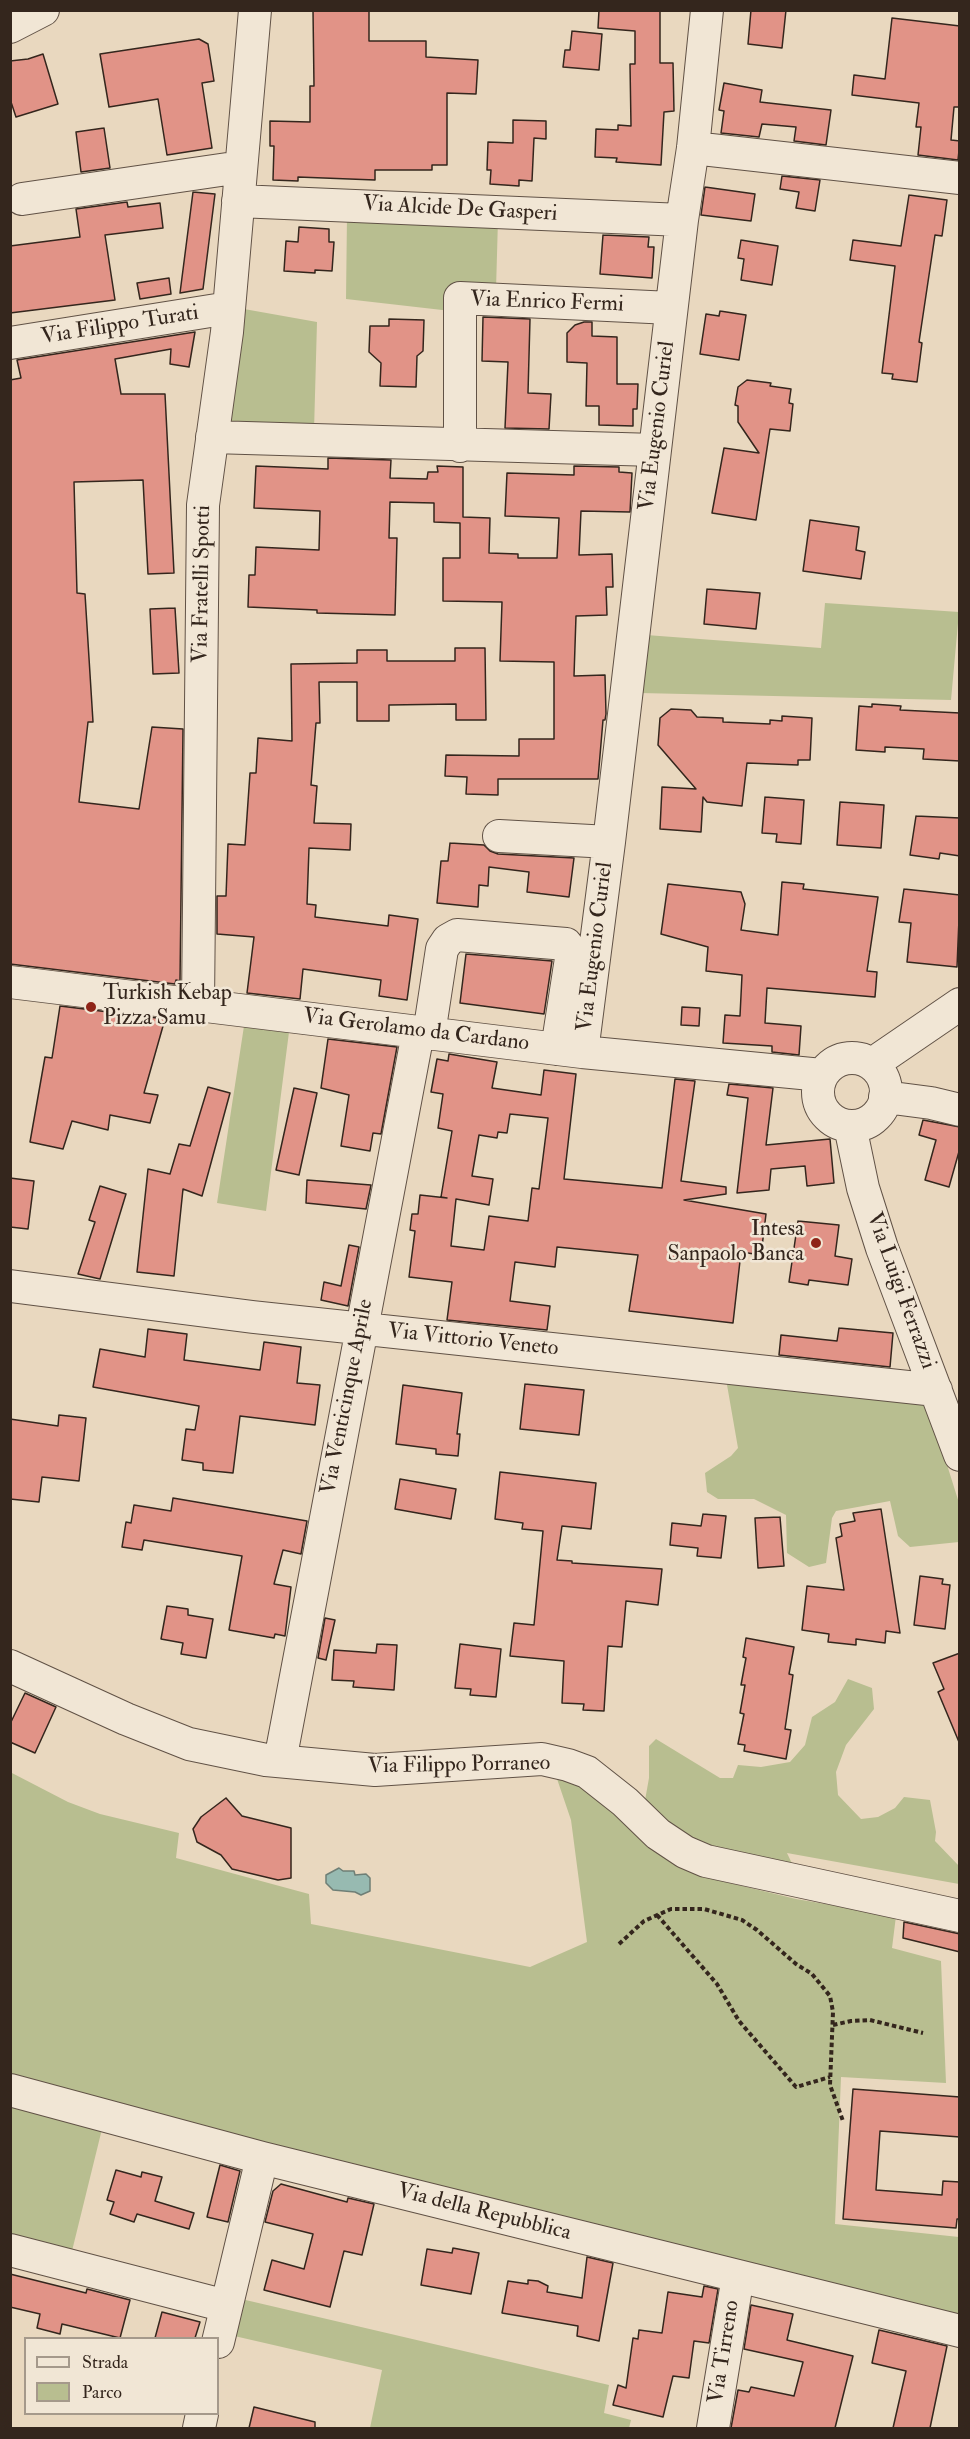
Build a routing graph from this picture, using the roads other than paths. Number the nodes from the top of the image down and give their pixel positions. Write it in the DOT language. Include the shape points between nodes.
graph roads {
  1 [pos="43,10"];
  2 [pos="255,10"];
  3 [pos="707,10"];
  4 [pos="10,27"];
  5 [pos="693,148"];
  6 [pos="241,167"];
  7 [pos="960,178"];
  8 [pos="22,198"];
  9 [pos="238,201"];
  10 [pos="682,220"];
  11 [pos="229,308"];
  12 [pos="671,308"];
  13 [pos="10,344"];
  14 [pos="212,437"];
  15 [pos="460,446"];
  16 [pos="655,450"];
  17 [pos="499,836"];
  18 [pos="609,842"];
  19 [pos="10,982"];
  20 [pos="198,1004"];
  21 [pos="960,1004"];
  22 [pos="424,1033"];
  23 [pos="570,1050"];
  24 [pos="874,1065"];
  25 [pos="822,1075"];
  26 [pos="885,1097"];
  27 [pos="960,1110"];
  28 [pos="850,1126"];
  29 [pos="10,1286"];
  30 [pos="360,1328"];
  31 [pos="936,1390"];
  32 [pos="959,1453"];
  33 [pos="10,1666"];
  34 [pos="280,1761"];
  35 [pos="960,1916"];
  36 [pos="10,2090"];
  37 [pos="262,2158"];
  38 [pos="10,2250"];
  39 [pos="738,2276"];
  40 [pos="226,2306"];
  41 [pos="960,2331"];
  42 [pos="219,2338"];
  43 [pos="713,2428"];
  1 -- 4 [label="street"];
  2 -- 6 [label="street, Via Fratelli Spotti"];
  3 -- 5 [label="street, Via Eugenio Curiel"];
  5 -- 7 [label="street"];
  5 -- 10 [label="street, Via Eugenio Curiel"];
  6 -- 8 [label="street"];
  6 -- 9 [label="street, Via Fratelli Spotti"];
  9 -- 10 [label="street, Via Alcide De Gasperi"];
  9 -- 11 [label="street, Via Fratelli Spotti"];
  10 -- 12 [label="street, Via Eugenio Curiel"];
  11 -- 13 [label="street, Via Filippo Turati"];
  11 -- 14 [label="street, Via Fratelli Spotti"];
  12 -- 15 [label="street, Via Enrico Fermi" via="460,298"];
  12 -- 16 [label="street, Via Eugenio Curiel"];
  14 -- 15 [label="street"];
  14 -- 20 [label="street, Via Fratelli Spotti" via="203,505"];
  15 -- 16 [label="street"];
  16 -- 18 [label="street, Via Eugenio Curiel"];
  17 -- 18 [label="street, Via Eugenio Curiel"];
  18 -- 23 [label="street, Via Eugenio Curiel"];
  19 -- 20 [label="street, Via Gerolamo da Cardano"];
  20 -- 22 [label="street, Via Gerolamo da Cardano"];
  21 -- 24 [label="street"];
  22 -- 23 [label="street, Via Gerolamo da Cardano"];
  22 -- 23 [label="street, Via Venticinque Aprile" via="442,949 448,940 457,935 566,944 572,952"];
  22 -- 30 [label="street, Via Venticinque Aprile"];
  23 -- 25 [label="street, Via Gerolamo da Cardano"];
  24 -- 25 [label="street" via="845,1058"];
  24 -- 26 [label="street" via="881,1074"];
  25 -- 28 [label="street" via="818,1097 822,1108 829,1117"];
  26 -- 27 [label="street"];
  26 -- 28 [label="street" via="877,1115"];
  28 -- 31 [label="street, Via Luigi Ferrazzi" via="862,1188"];
  29 -- 30 [label="street, Via Vittorio Veneto"];
  30 -- 31 [label="street, Via Vittorio Veneto"];
  30 -- 34 [label="street, Via Venticinque Aprile"];
  31 -- 32 [label="street, Via Luigi Ferrazzi"];
  33 -- 34 [label="street, Via Filippo Porraneo" via="189,1744"];
  34 -- 35 [label="street, Via Filippo Porraneo" via="375,1770 542,1759 587,1772 658,1834 706,1861"];
  36 -- 37 [label="street, Via della Repubblica"];
  37 -- 39 [label="street, Via della Repubblica"];
  37 -- 40 [label="street"];
  38 -- 40 [label="street"];
  39 -- 41 [label="street, Via della Repubblica"];
  39 -- 43 [label="street, Via Tirreno"];
  40 -- 42 [label="street"];
}
